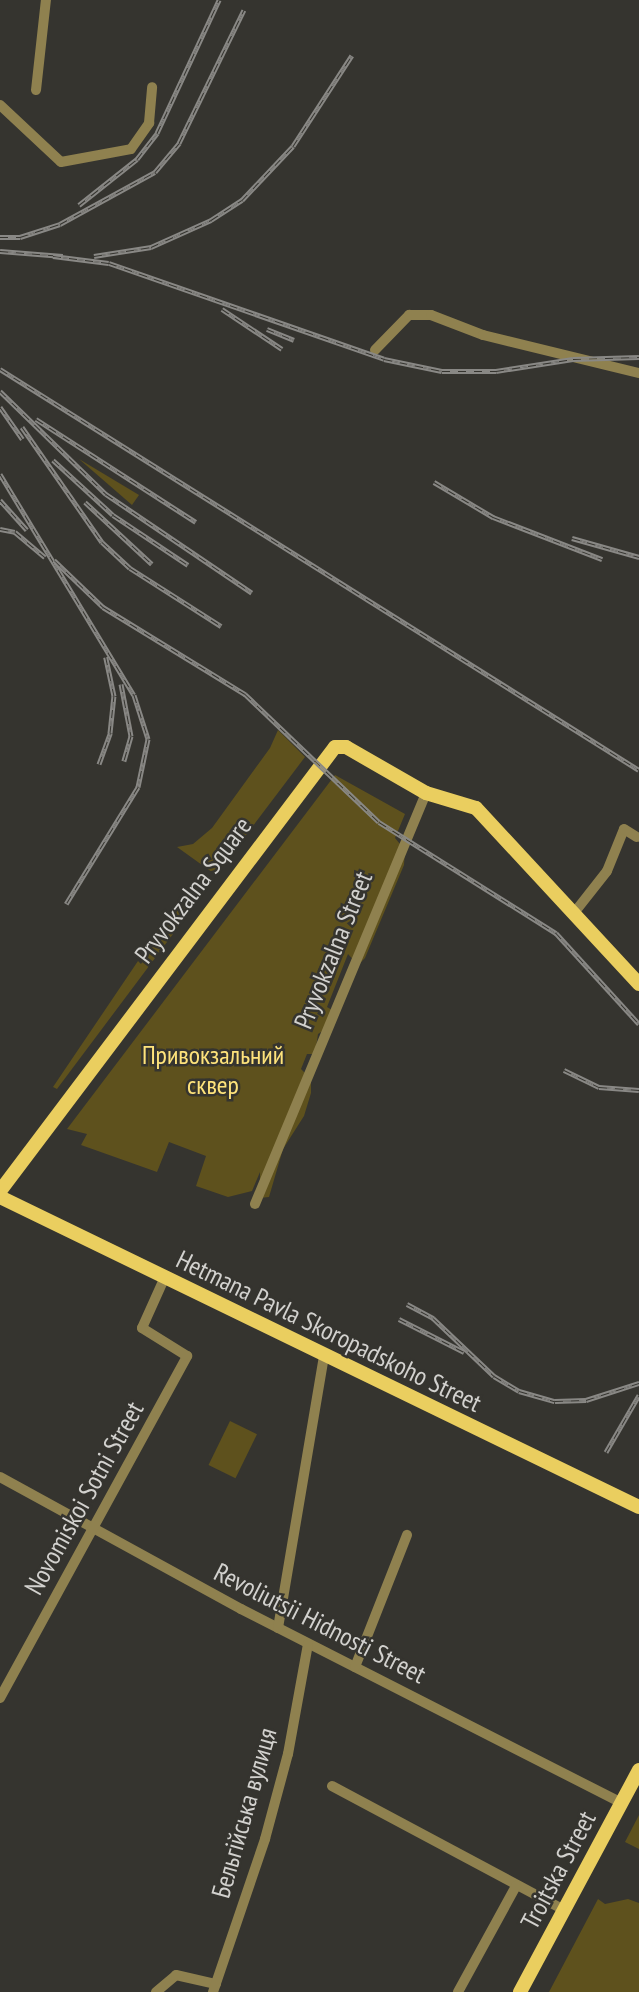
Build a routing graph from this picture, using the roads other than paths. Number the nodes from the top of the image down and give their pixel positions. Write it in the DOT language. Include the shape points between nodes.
graph roads {
  1 [pos="46,0"];
  2 [pos="152,87"];
  3 [pos="36,90"];
  4 [pos="0,105"];
  5 [pos="374,351"];
  6 [pos="639,373"];
  7 [pos="426,793"];
  8 [pos="636,837"];
  9 [pos="574,913"];
  10 [pos="639,984"];
  11 [pos="0,1191"];
  12 [pos="0,1197"];
  13 [pos="255,1204"];
  14 [pos="164,1279"];
  15 [pos="324,1357"];
  16 [pos="0,1477"];
  17 [pos="639,1507"];
  18 [pos="95,1529"];
  19 [pos="407,1535"];
  20 [pos="278,1629"];
  21 [pos="308,1644"];
  22 [pos="355,1667"];
  23 [pos="2,1691"];
  24 [pos="639,1770"];
  25 [pos="332,1787"];
  26 [pos="622,1803"];
  27 [pos="516,1886"];
  28 [pos="564,1910"];
  29 [pos="215,1988"];
  30 [pos="156,1992"];
  31 [pos="458,1992"];
  32 [pos="520,1992"];
  1 -- 3 [label="street"];
  2 -- 4 [label="street" via="149,123 131,149 61,162"];
  5 -- 6 [label="street" via="409,315 431,315 484,335"];
  7 -- 9 [label="main road, Pryvokzalna Square" via="476,808"];
  7 -- 11 [label="main road, Pryvokzalna Square" via="346,747 331,750"];
  7 -- 13 [label="street, Pryvokzalna Street"];
  8 -- 9 [label="street" via="624,829 607,871"];
  9 -- 10 [label="main road"];
  12 -- 14 [label="main road, Hetmana Pavla Skoropadskoho Street"];
  14 -- 15 [label="main road, Hetmana Pavla Skoropadskoho Street"];
  14 -- 18 [label="street, Novomiskoi Sotni Street" via="142,1328 187,1356"];
  15 -- 17 [label="main road, Hetmana Pavla Skoropadskoho Street"];
  15 -- 20 [label="street"];
  16 -- 18 [label="street, Revoliutsii Hidnosti Street"];
  18 -- 20 [label="street, Revoliutsii Hidnosti Street"];
  18 -- 23 [label="street, Novomiskoi Sotni Street"];
  19 -- 22 [label="street"];
  20 -- 21 [label="street, Revoliutsii Hidnosti Street"];
  21 -- 22 [label="street, Revoliutsii Hidnosti Street"];
  21 -- 29 [label="street, Бельгійська вулиця" via="288,1754"];
  22 -- 26 [label="street, Revoliutsii Hidnosti Street"];
  24 -- 26 [label="main road, Troitska Street"];
  25 -- 27 [label="street"];
  26 -- 28 [label="main road, Troitska Street"];
  27 -- 28 [label="street"];
  27 -- 31 [label="street"];
  28 -- 32 [label="main road, Troitska Street"];
  29 -- 30 [label="street" via="176,1975"];
}
